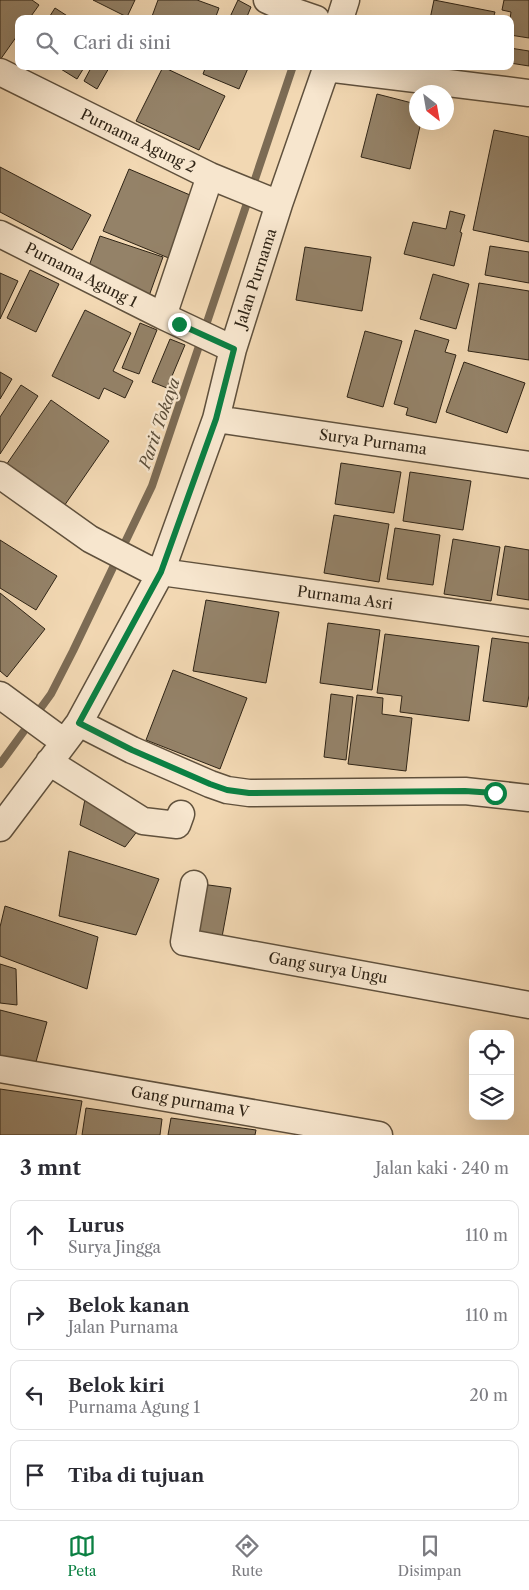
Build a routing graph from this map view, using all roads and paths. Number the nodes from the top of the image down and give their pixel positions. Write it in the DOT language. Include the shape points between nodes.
graph roads {
  1 [pos="346,0"];
  2 [pos="277,5"];
  3 [pos="305,15"];
  4 [pos="341,15"];
  5 [pos="325,70"];
  6 [pos="349,70"];
  7 [pos="0,72"];
  8 [pos="529,93"];
  9 [pos="218,179"];
  10 [pos="268,200"];
  11 [pos="0,234"];
  12 [pos="171,320"];
  13 [pos="223,344"];
  14 [pos="216,419"];
  15 [pos="529,465"];
  16 [pos="0,475"];
  17 [pos="153,570"];
  18 [pos="529,623"];
  19 [pos="6,699"];
  20 [pos="63,741"];
  21 [pos="529,798"];
  22 [pos="181,814"];
  23 [pos="0,828"];
  24 [pos="194,884"];
  25 [pos="529,1005"];
  26 [pos="0,1069"];
  27 [pos="379,1135"];
  1 -- 4 [label="street"];
  2 -- 3 [label="street"];
  5 -- 10 [label="street, Jalan Purnama"];
  6 -- 8 [label="street"];
  7 -- 9 [label="street, Purnama Agung 2"];
  9 -- 10 [label="street, Purnama Agung 2"];
  9 -- 12 [label="street"];
  10 -- 13 [label="street, Jalan Purnama"];
  11 -- 12 [label="street, Purnama Agung 1"];
  12 -- 13 [label="street, Purnama Agung 1"];
  13 -- 14 [label="street, Jalan Purnama"];
  14 -- 15 [label="street, Surya Purnama"];
  14 -- 17 [label="street, Jalan Purnama"];
  16 -- 17 [label="street, Purnama Asri" via="90,539"];
  17 -- 18 [label="street, Purnama Asri"];
  17 -- 20 [label="street, Jalan Purnama"];
  19 -- 20 [label="street"];
  20 -- 21 [label="street" via="132,750 227,790 249,793 465,791"];
  20 -- 22 [label="street" via="143,821 176,825"];
  20 -- 23 [label="street, Jalan Purnama"];
  24 -- 25 [label="street, Gang surya Ungu" via="184,942"];
  26 -- 27 [label="street, Gang purnama V"];
}
